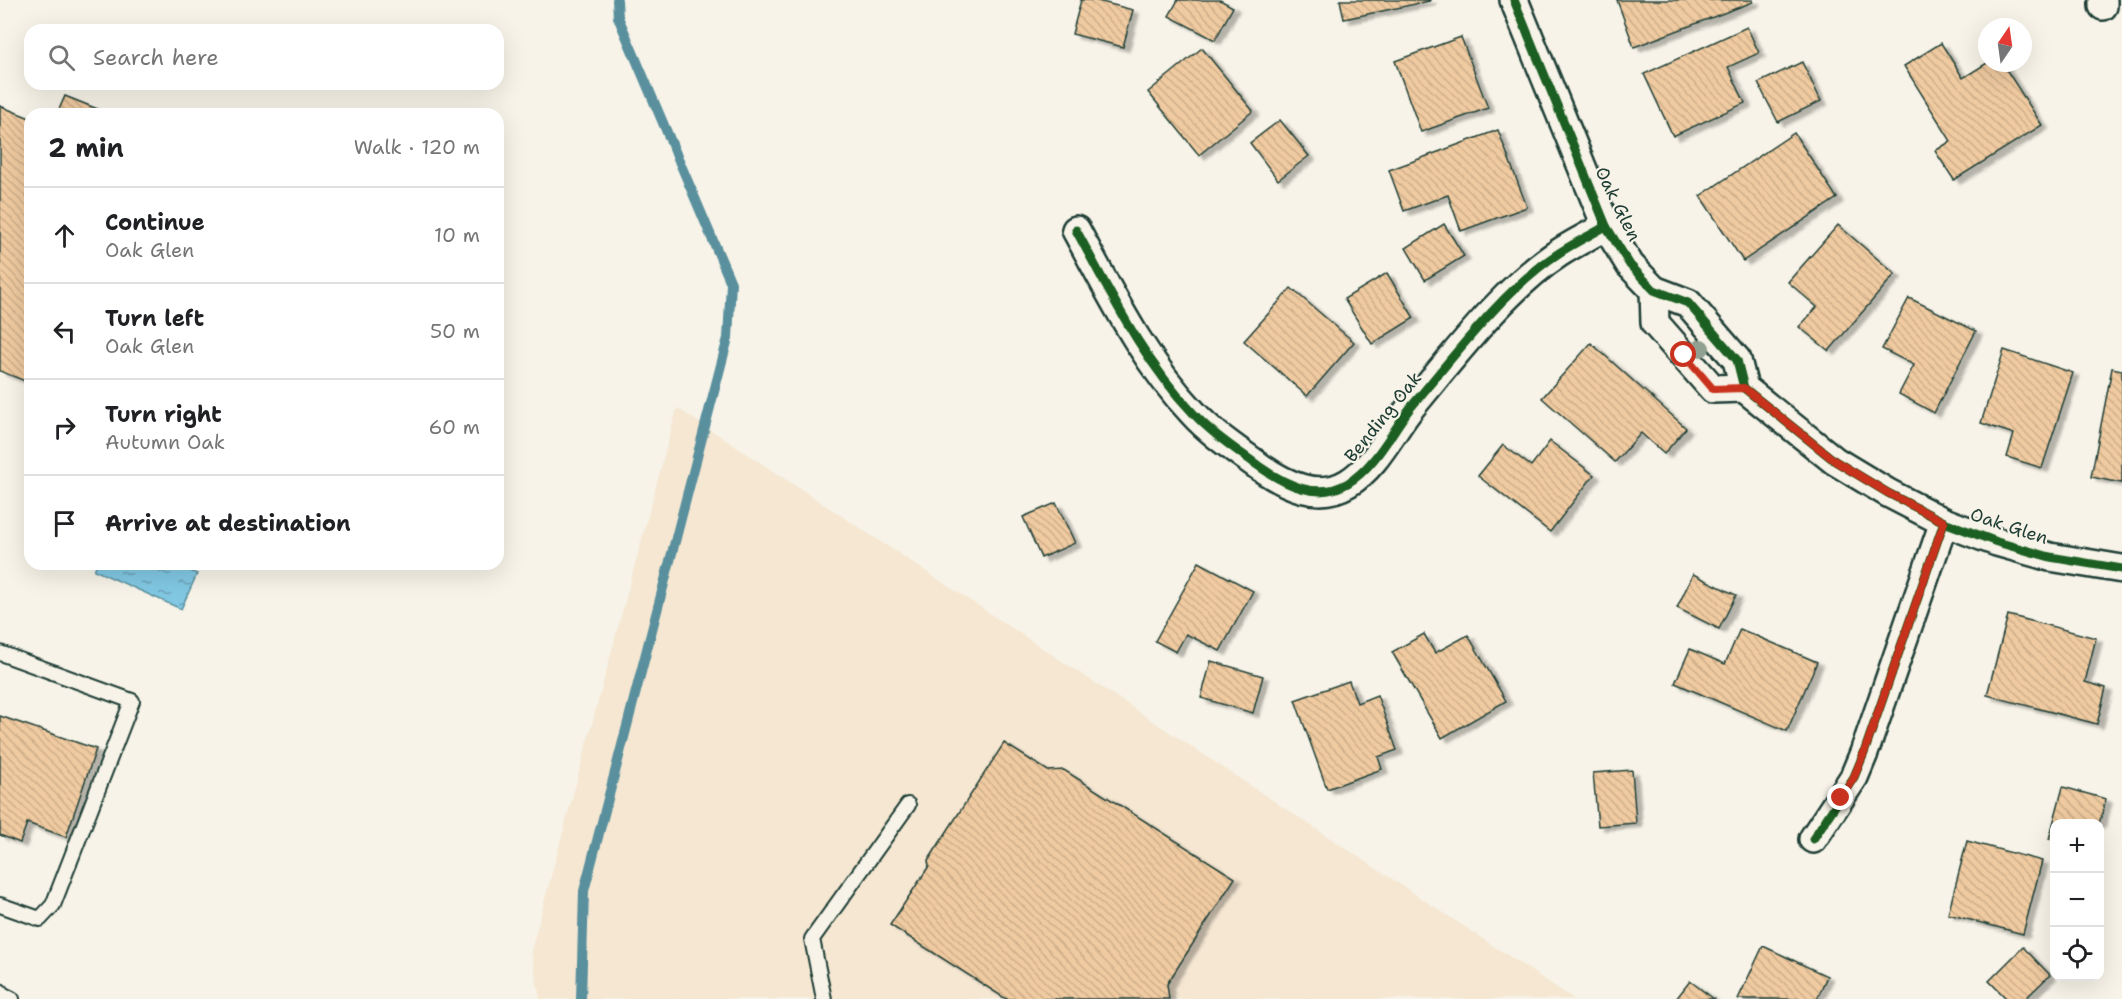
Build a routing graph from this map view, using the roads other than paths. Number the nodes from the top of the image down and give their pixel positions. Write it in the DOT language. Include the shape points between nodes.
graph roads {
  1 [pos="1514,0"];
  2 [pos="1606,226"];
  3 [pos="1076,230"];
  4 [pos="1654,290"];
  5 [pos="1744,388"];
  6 [pos="1944,522"];
  7 [pos="2122,569"];
  8 [pos="0,653"];
  9 [pos="908,805"];
  10 [pos="1814,839"];
  11 [pos="0,906"];
  12 [pos="824,999"];
  1 -- 2 [label="street, Oak Glen"];
  2 -- 3 [label="street, Bending Oak" via="1559,253 1515,289 1409,410 1365,470 1330,492 1306,490 1271,474 1194,415 1141,350"];
  2 -- 4 [label="street, Oak Glen" via="1630,265"];
  4 -- 5 [label="street, Oak Glen" via="1689,303 1737,360"];
  4 -- 5 [label="street" via="1655,323 1713,389"];
  5 -- 6 [label="street, Oak Glen" via="1835,461"];
  6 -- 7 [label="street, Oak Glen" via="2050,557"];
  6 -- 10 [label="street" via="1864,753 1850,784"];
  8 -- 11 [label="lane" via="132,701 53,905 40,919"];
  9 -- 12 [label="lane" via="812,939"];
}
